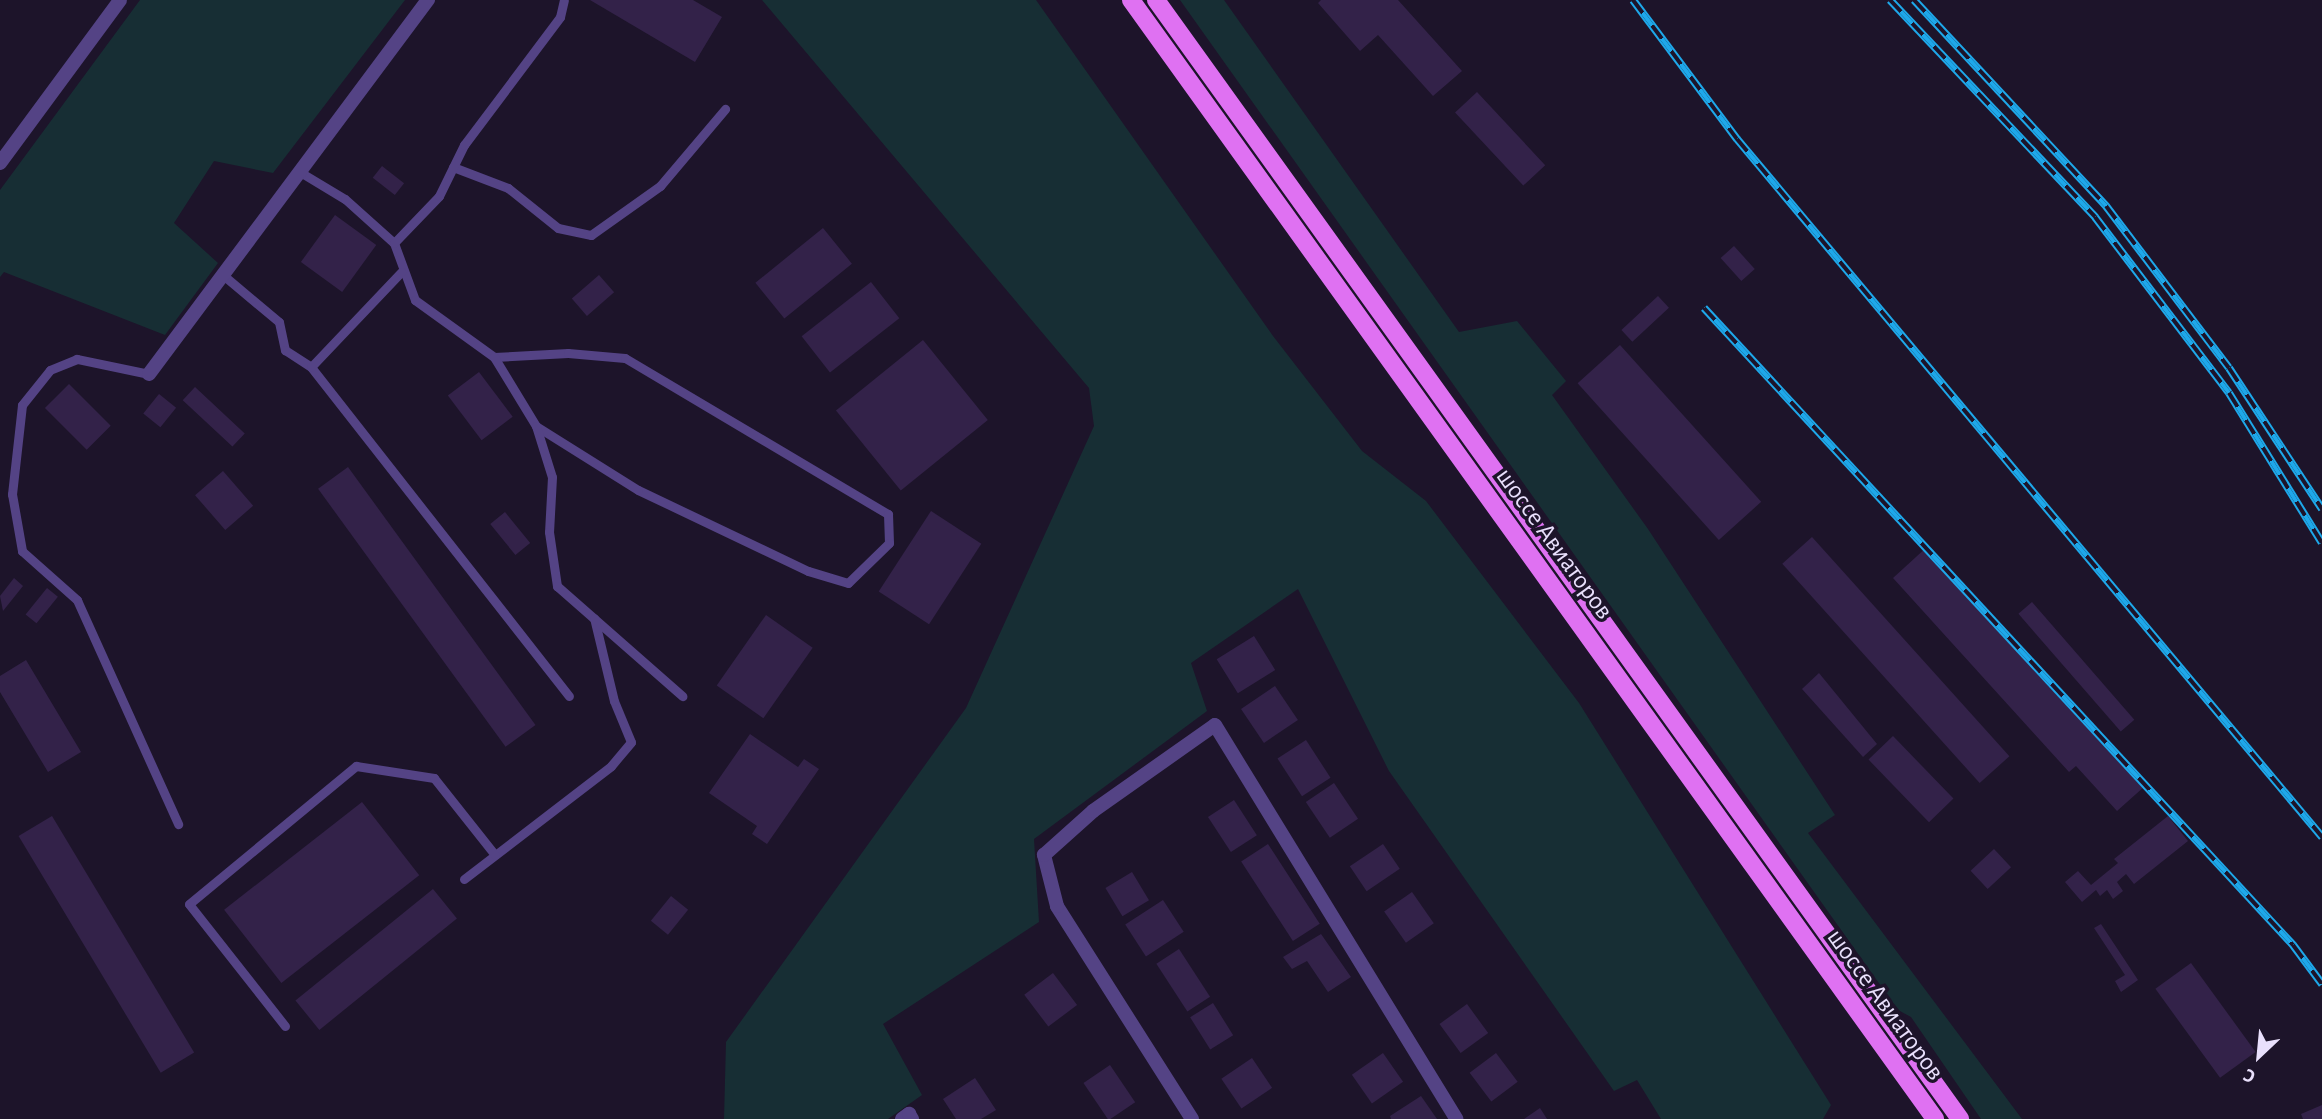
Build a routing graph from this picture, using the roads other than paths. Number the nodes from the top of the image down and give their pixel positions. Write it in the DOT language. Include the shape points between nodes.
graph roads {
  1 [pos="120,0"];
  2 [pos="428,0"];
  3 [pos="564,0"];
  4 [pos="1131,0"];
  5 [pos="1156,0"];
  6 [pos="725,109"];
  7 [pos="0,163"];
  8 [pos="453,167"];
  9 [pos="300,172"];
  10 [pos="394,243"];
  11 [pos="401,272"];
  12 [pos="223,275"];
  13 [pos="494,357"];
  14 [pos="310,367"];
  15 [pos="149,374"];
  16 [pos="536,426"];
  17 [pos="594,618"];
  18 [pos="569,696"];
  19 [pos="682,696"];
  20 [pos="178,824"];
  21 [pos="495,855"];
  22 [pos="464,879"];
  23 [pos="285,1026"];
  24 [pos="902,1119"];
  25 [pos="912,1119"];
  26 [pos="1192,1119"];
  27 [pos="1456,1119"];
  28 [pos="1935,1119"];
  29 [pos="1960,1119"];
  1 -- 7 [label="street"];
  2 -- 9 [label="street"];
  3 -- 8 [label="lane" via="560,17 510,81"];
  4 -- 28 [label="main road, шоссе Авиаторов"];
  5 -- 29 [label="main road, шоссе Авиаторов"];
  6 -- 8 [label="lane" via="660,186 591,235 558,228 508,188"];
  8 -- 10 [label="lane" via="439,196"];
  9 -- 10 [label="lane" via="345,199"];
  9 -- 12 [label="street"];
  10 -- 11 [label="lane"];
  11 -- 13 [label="lane" via="415,300"];
  11 -- 14 [label="lane"];
  12 -- 14 [label="lane" via="279,321 285,350"];
  12 -- 15 [label="street"];
  13 -- 16 [label="lane"];
  13 -- 16 [label="lane" via="568,353 625,358 888,514 889,543 848,583 808,571 638,490"];
  14 -- 18 [label="lane"];
  15 -- 20 [label="lane" via="77,359 50,370 22,405 12,494 22,551 78,600"];
  16 -- 17 [label="lane" via="552,477 549,532 557,586"];
  17 -- 19 [label="lane"];
  17 -- 21 [label="lane" via="614,701 631,742 611,766"];
  21 -- 22 [label="lane"];
  21 -- 23 [label="lane" via="433,778 356,766 189,904"];
  24 -- 25 [label="street" via="909,1114"];
  26 -- 27 [label="street" via="1057,906 1044,855 1093,811 1215,725"];
}
